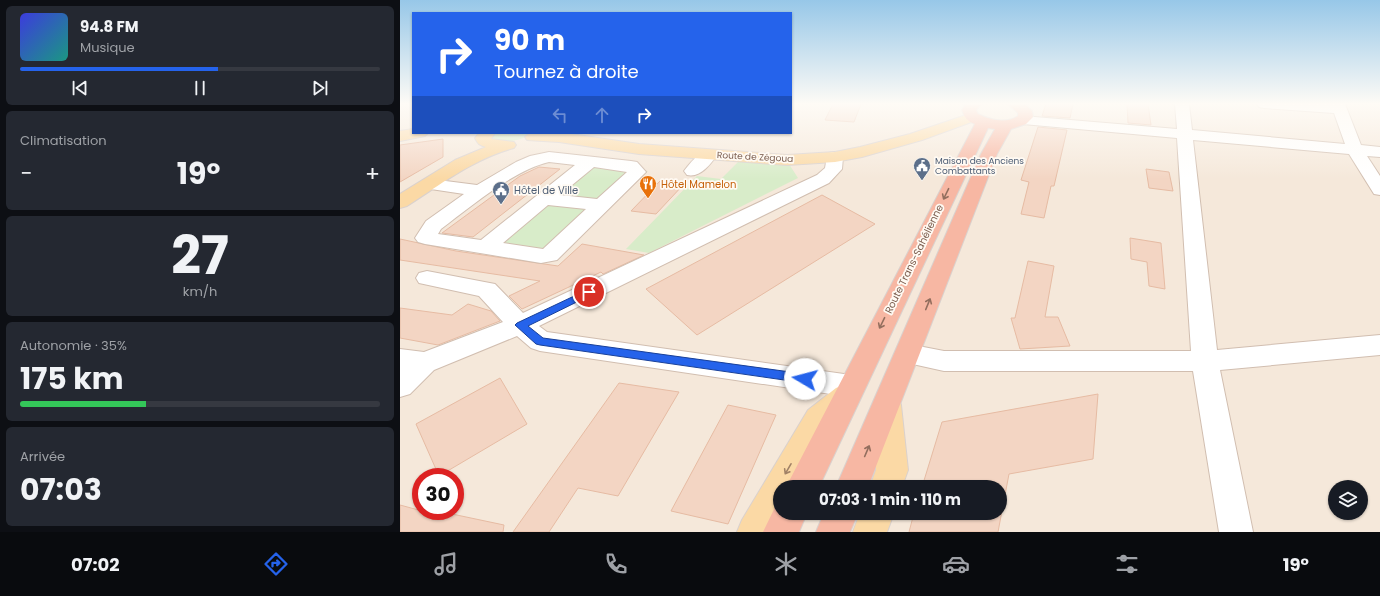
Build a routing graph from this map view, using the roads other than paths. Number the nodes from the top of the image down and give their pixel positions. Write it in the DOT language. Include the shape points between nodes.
graph roads {
  1 [pos="913,129"];
  2 [pos="936,129"];
  3 [pos="968,129"];
  4 [pos="1009,129"];
  5 [pos="1103,129"];
  6 [pos="1184,129"];
  7 [pos="1348,129"];
  8 [pos="413,134"];
  9 [pos="601,134"];
  10 [pos="537,135"];
  11 [pos="1184,135"];
  12 [pos="400,136"];
  13 [pos="485,136"];
  14 [pos="504,145"];
  15 [pos="1355,150"];
  16 [pos="1380,152"];
  17 [pos="710,155"];
  18 [pos="835,158"];
  19 [pos="590,162"];
  20 [pos="462,164"];
  21 [pos="693,171"];
  22 [pos="430,184"];
  23 [pos="1380,190"];
  24 [pos="480,191"];
  25 [pos="543,199"];
  26 [pos="400,202"];
  27 [pos="601,205"];
  28 [pos="485,247"];
  29 [pos="427,278"];
  30 [pos="520,325"];
  31 [pos="1380,345"];
  32 [pos="908,354"];
  33 [pos="400,359"];
  34 [pos="1205,361"];
  35 [pos="425,363"];
  36 [pos="400,386"];
  37 [pos="849,391"];
  38 [pos="887,405"];
  39 [pos="805,480"];
  40 [pos="855,480"];
  41 [pos="888,480"];
  42 [pos="786,520"];
  43 [pos="838,520"];
  44 [pos="874,520"];
  45 [pos="754,532"];
  46 [pos="780,532"];
  47 [pos="833,532"];
  48 [pos="870,532"];
  49 [pos="1236,532"];
  1 -- 9 [label="main road, Route de Zégoua" via="862,142 803,149 651,140"];
  2 -- 18 [label="main road, Route de Zégoua" via="916,137"];
  3 -- 37 [label="highway, Route Trans-Sahélienne, one-way"];
  32 -- 4 [label="highway, one-way" via="989,154"];
  5 -- 11 [label="street"];
  6 -- 11 [label="street"];
  7 -- 15 [label="street"];
  8 -- 12 [label="main road"];
  10 -- 14 [label="main road, Route de Zégoua" via="523,142"];
  10 -- 17 [label="main road, Route de Zégoua" via="639,149"];
  11 -- 15 [label="street"];
  11 -- 34 [label="street"];
  13 -- 14 [label="main road" via="496,145"];
  13 -- 20 [label="main road"];
  14 -- 20 [label="main road"];
  15 -- 16 [label="street"];
  15 -- 23 [label="street"];
  17 -- 18 [label="main road, Route de Zégoua" via="787,160"];
  17 -- 21 [label="street"];
  18 -- 30 [label="street" via="833,169 823,179"];
  19 -- 24 [label="street" via="549,158 536,160"];
  19 -- 25 [label="street"];
  19 -- 27 [label="street" via="631,166 637,172"];
  20 -- 22 [label="main road"];
  22 -- 24 [label="street"];
  22 -- 26 [label="main road"];
  24 -- 28 [label="street" via="433,225 425,238"];
  25 -- 27 [label="street"];
  25 -- 28 [label="street"];
  27 -- 28 [label="street" via="549,255"];
  29 -- 30 [label="street" via="487,290"];
  30 -- 35 [label="street"];
  30 -- 37 [label="street" via="540,341"];
  31 -- 34 [label="street"];
  32 -- 34 [label="street" via="944,361"];
  32 -- 38 [label="highway"];
  33 -- 35 [label="street"];
  34 -- 49 [label="street"];
  35 -- 36 [label="street"];
  37 -- 39 [label="highway, Route Trans-Sahélienne"];
  37 -- 45 [label="main road, one-way" via="818,419"];
  40 -- 38 [label="highway, one-way"];
  38 -- 41 [label="main road" via="892,470"];
  42 -- 46 [label="highway"];
  43 -- 47 [label="highway"];
  44 -- 48 [label="main road"];
}
